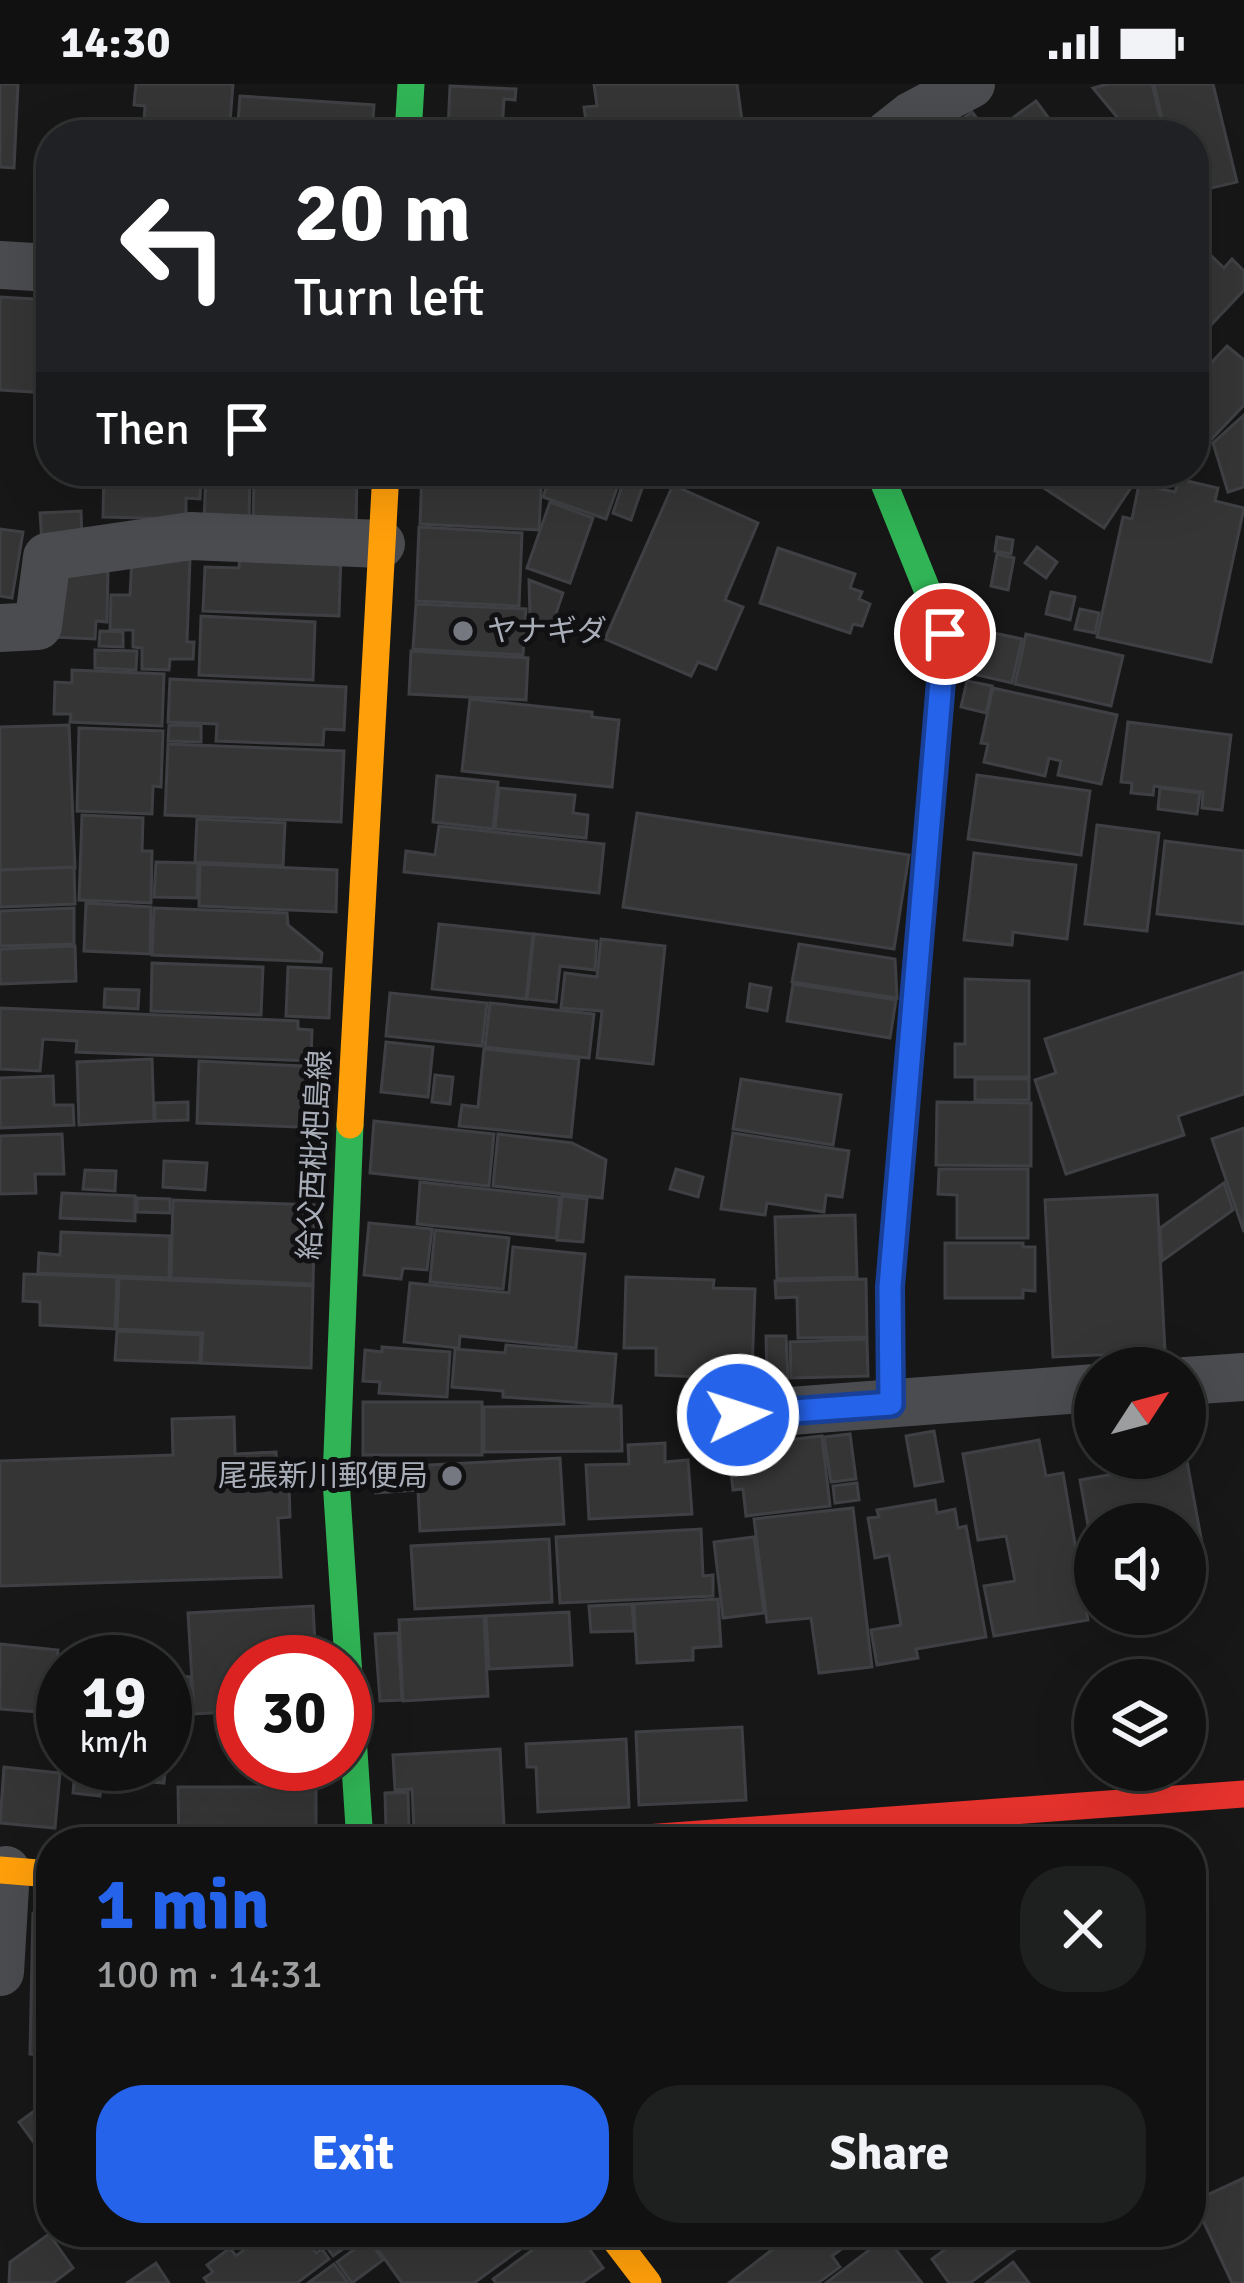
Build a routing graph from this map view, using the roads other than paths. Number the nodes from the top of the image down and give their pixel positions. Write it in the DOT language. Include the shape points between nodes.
graph roads {
  1 [pos="411,84"];
  2 [pos="971,84"];
  3 [pos="409,120"];
  4 [pos="906,120"];
  5 [pos="0,265"];
  6 [pos="36,267"];
  7 [pos="385,486"];
  8 [pos="885,486"];
  9 [pos="381,544"];
  10 [pos="0,628"];
  11 [pos="1244,1377"];
  12 [pos="1206,1380"];
  13 [pos="1074,1390"];
  14 [pos="891,1404"];
  15 [pos="738,1415"];
  16 [pos="1244,1794"];
  17 [pos="359,1827"];
  18 [pos="795,1827"];
  19 [pos="19,1871"];
  20 [pos="0,1972"];
  21 [pos="619,2247"];
  22 [pos="644,2282"];
  1 -- 3 [label="street"];
  2 -- 4 [label="street"];
  5 -- 6 [label="street"];
  7 -- 9 [label="street, 給父西枇杷島線"];
  8 -- 14 [label="street" via="945,634 890,1287"];
  9 -- 10 [label="street" via="191,536 47,557 38,626"];
  9 -- 17 [label="street, 給父西枇杷島線" via="336,1480"];
  11 -- 12 [label="street"];
  13 -- 14 [label="street"];
  14 -- 15 [label="street"];
  16 -- 18 [label="street"];
  19 -- 20 [label="street"];
  21 -- 22 [label="street"];
}
